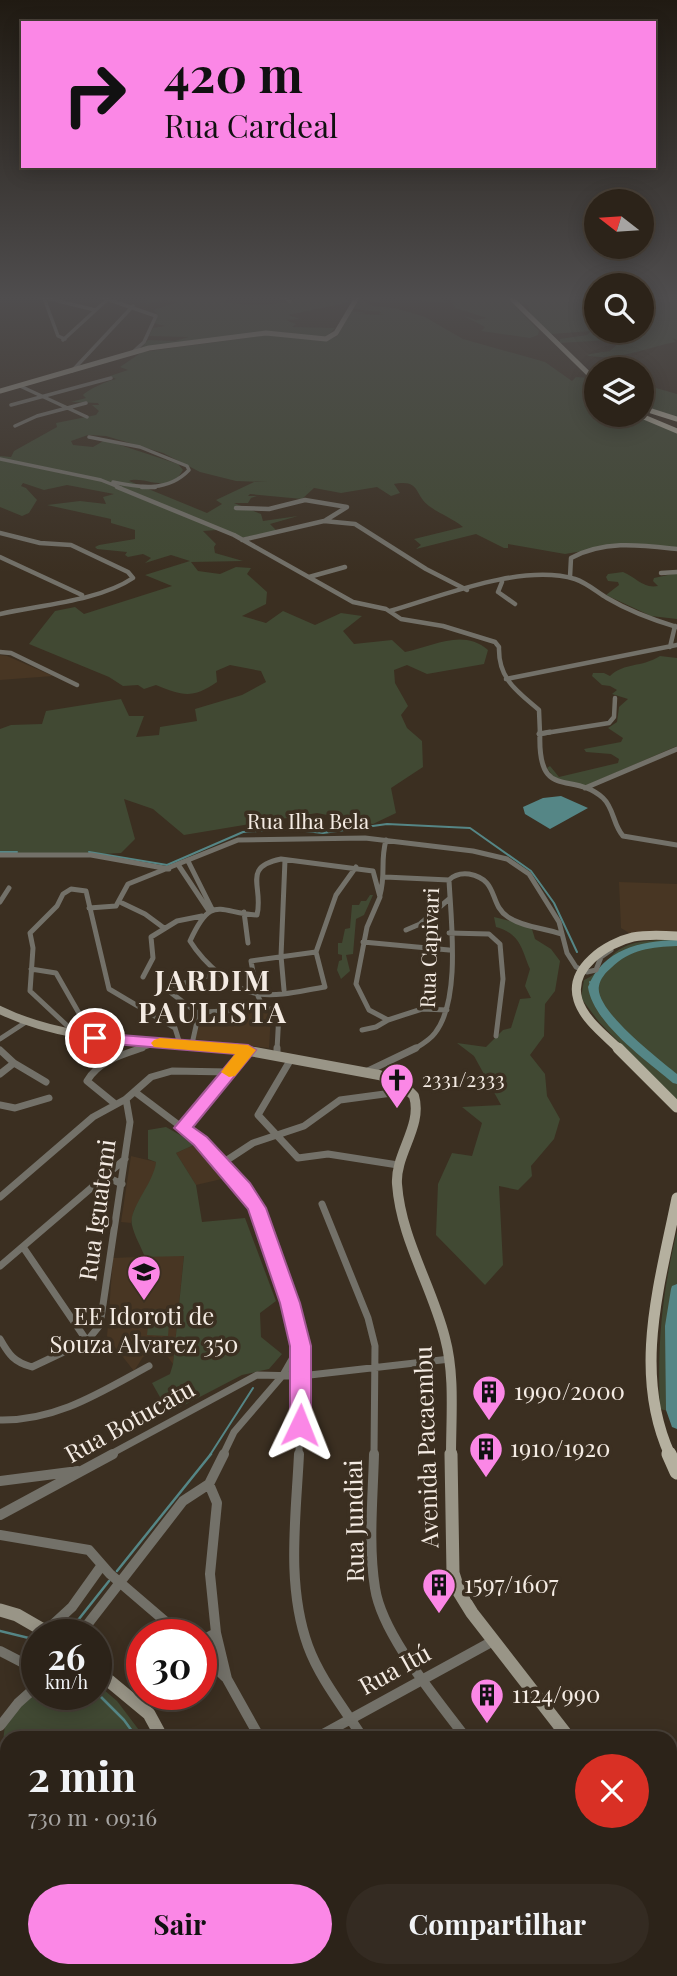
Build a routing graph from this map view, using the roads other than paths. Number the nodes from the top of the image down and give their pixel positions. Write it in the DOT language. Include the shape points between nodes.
graph roads {
  1 [pos="24,388"];
  2 [pos="74,388"];
  3 [pos="42,397"];
  4 [pos="86,403"];
  5 [pos="11,405"];
  6 [pos="67,408"];
  7 [pos="654,412"];
  8 [pos="87,417"];
  9 [pos="675,419"];
  10 [pos="654,422"];
  11 [pos="659,424"];
  12 [pos="15,426"];
  13 [pos="677,431"];
  14 [pos="89,437"];
  15 [pos="0,459"];
  16 [pos="101,480"];
  17 [pos="236,508"];
  18 [pos="324,521"];
  19 [pos="0,533"];
  20 [pos="242,540"];
  21 [pos="677,549"];
  22 [pos="0,557"];
  23 [pos="345,567"];
  24 [pos="677,572"];
  25 [pos="661,573"];
  26 [pos="309,577"];
  27 [pos="570,577"];
  28 [pos="502,582"];
  29 [pos="467,590"];
  30 [pos="82,595"];
  31 [pos="515,604"];
  32 [pos="390,611"];
  33 [pos="0,614"];
  34 [pos="676,627"];
  35 [pos="677,645"];
  36 [pos="670,647"];
  37 [pos="0,653"];
  38 [pos="506,679"];
  39 [pos="77,685"];
  40 [pos="615,698"];
  41 [pos="539,734"];
  42 [pos="677,749"];
  43 [pos="584,788"];
  44 [pos="386,840"];
  45 [pos="677,845"];
  46 [pos="0,855"];
  47 [pos="285,860"];
  48 [pos="188,861"];
  49 [pos="178,866"];
  50 [pos="356,867"];
  51 [pos="171,869"];
  52 [pos="385,877"];
  53 [pos="449,880"];
  54 [pos="9,888"];
  55 [pos="380,897"];
  56 [pos="449,899"];
  57 [pos="0,902"];
  58 [pos="122,903"];
  59 [pos="89,908"];
  60 [pos="211,910"];
  61 [pos="244,912"];
  62 [pos="202,916"];
  63 [pos="164,928"];
  64 [pos="407,930"];
  65 [pos="449,933"];
  66 [pos="561,934"];
  67 [pos="677,937"];
  68 [pos="363,942"];
  69 [pos="248,943"];
  70 [pos="449,950"];
  71 [pos="316,952"];
  72 [pos="281,956"];
  73 [pos="582,964"];
  74 [pos="31,969"];
  75 [pos="220,972"];
  76 [pos="143,977"];
  77 [pos="284,990"];
  78 [pos="257,994"];
  79 [pos="264,1009"];
  80 [pos="0,1010"];
  81 [pos="447,1010"];
  82 [pos="200,1014"];
  83 [pos="80,1015"];
  84 [pos="388,1020"];
  85 [pos="26,1023"];
  86 [pos="362,1030"];
  87 [pos="77,1036"];
  88 [pos="496,1036"];
  89 [pos="0,1039"];
  90 [pos="157,1043"];
  91 [pos="180,1044"];
  92 [pos="192,1044"];
  93 [pos="0,1050"];
  94 [pos="248,1050"];
  95 [pos="277,1055"];
  96 [pos="292,1059"];
  97 [pos="14,1063"];
  98 [pos="229,1072"];
  99 [pos="364,1073"];
  100 [pos="0,1074"];
  101 [pos="46,1082"];
  102 [pos="409,1090"];
  103 [pos="135,1092"];
  104 [pos="49,1098"];
  105 [pos="126,1099"];
  106 [pos="114,1103"];
  107 [pos="0,1105"];
  108 [pos="677,1107"];
  109 [pos="183,1128"];
  110 [pos="275,1136"];
  111 [pos="125,1159"];
  112 [pos="221,1164"];
  113 [pos="398,1165"];
  114 [pos="99,1180"];
  115 [pos="122,1184"];
  116 [pos="0,1197"];
  117 [pos="677,1198"];
  118 [pos="322,1204"];
  119 [pos="23,1247"];
  120 [pos="0,1266"];
  121 [pos="0,1339"];
  122 [pos="87,1341"];
  123 [pos="300,1346"];
  124 [pos="450,1359"];
  125 [pos="149,1366"];
  126 [pos="377,1366"];
  127 [pos="283,1375"];
  128 [pos="301,1376"];
  129 [pos="0,1420"];
  130 [pos="83,1470"];
  131 [pos="677,1472"];
  132 [pos="0,1481"];
  133 [pos="209,1484"];
  134 [pos="0,1515"];
  135 [pos="0,1535"];
  136 [pos="102,1565"];
  137 [pos="120,1582"];
  138 [pos="0,1610"];
  139 [pos="24,1619"];
  140 [pos="61,1619"];
  141 [pos="92,1619"];
  142 [pos="163,1619"];
  143 [pos="215,1619"];
  144 [pos="217,1637"];
  145 [pos="494,1640"];
  146 [pos="0,1651"];
  147 [pos="21,1662"];
  148 [pos="217,1669"];
  149 [pos="422,1678"];
  150 [pos="227,1679"];
  151 [pos="112,1683"];
  152 [pos="21,1700"];
  153 [pos="350,1719"];
  154 [pos="0,1726"];
  155 [pos="158,1731"];
  156 [pos="256,1731"];
  157 [pos="329,1731"];
  158 [pos="358,1731"];
  159 [pos="461,1731"];
  160 [pos="564,1731"];
  1 -- 3 [label="street"];
  2 -- 3 [label="street"];
  3 -- 5 [label="street"];
  3 -- 6 [label="street"];
  4 -- 6 [label="street"];
  6 -- 8 [label="street"];
  6 -- 12 [label="street"];
  7 -- 9 [label="main road"];
  9 -- 11 [label="main road" via="651,417"];
  10 -- 11 [label="main road"];
  11 -- 13 [label="main road"];
  14 -- 16 [label="street" via="164,455 189,470 173,482 148,488"];
  15 -- 16 [label="street"];
  16 -- 20 [label="street"];
  17 -- 18 [label="street" via="270,509 305,500 347,507"];
  18 -- 20 [label="street"];
  18 -- 29 [label="street" via="364,528"];
  19 -- 30 [label="street" via="71,545 133,578"];
  20 -- 26 [label="street"];
  21 -- 27 [label="street" via="641,544 596,549 571,558"];
  22 -- 30 [label="street"];
  23 -- 26 [label="street"];
  24 -- 25 [label="street"];
  26 -- 32 [label="street" via="349,600"];
  27 -- 28 [label="street" via="540,575"];
  27 -- 34 [label="street" via="621,605"];
  28 -- 29 [label="street"];
  28 -- 31 [label="street" via="498,592"];
  29 -- 32 [label="street"];
  30 -- 33 [label="street"];
  32 -- 38 [label="street" via="401,619 495,642"];
  34 -- 36 [label="street"];
  35 -- 36 [label="street"];
  36 -- 38 [label="street"];
  37 -- 39 [label="street" via="11,653"];
  38 -- 41 [label="street" via="539,710"];
  40 -- 41 [label="street" via="609,723"];
  41 -- 43 [label="street" via="543,765 550,776"];
  42 -- 43 [label="street"];
  43 -- 45 [label="street" via="605,800 614,827 623,836"];
  44 -- 48 [label="street, Rua Ilha Bela" via="238,840"];
  44 -- 52 [label="street" via="381,859"];
  44 -- 66 [label="street, Rua Ilha Bela" via="506,859 529,874 559,922"];
  46 -- 51 [label="street" via="91,856"];
  47 -- 50 [label="street"];
  47 -- 61 [label="street" via="276,859 259,868 255,876 260,912 254,916"];
  47 -- 72 [label="street"];
  48 -- 49 [label="street, Rua Ilha Bela"];
  48 -- 60 [label="street"];
  49 -- 51 [label="street, Rua Ilha Bela"];
  49 -- 60 [label="street"];
  50 -- 55 [label="street" via="373,871"];
  50 -- 71 [label="street" via="336,895"];
  51 -- 58 [label="street, Rua Ilha Bela" via="128,884"];
  52 -- 53 [label="street"];
  52 -- 55 [label="street"];
  53 -- 56 [label="street, Rua Capivari"];
  53 -- 66 [label="street, Rua Capivari" via="458,873 484,878 494,889 497,907 504,915"];
  54 -- 57 [label="street"];
  55 -- 68 [label="street"];
  56 -- 64 [label="street"];
  56 -- 65 [label="street, Rua Capivari"];
  58 -- 59 [label="street"];
  58 -- 63 [label="street"];
  59 -- 74 [label="street" via="86,891 64,892 59,907 30,933"];
  59 -- 91 [label="street" via="109,989 175,1028"];
  60 -- 61 [label="street"];
  60 -- 62 [label="street"];
  61 -- 69 [label="street"];
  62 -- 63 [label="street"];
  62 -- 75 [label="street" via="191,944"];
  63 -- 76 [label="street" via="150,939 153,958"];
  65 -- 70 [label="street, Rua Capivari"];
  65 -- 88 [label="street" via="497,938 503,979"];
  66 -- 73 [label="street, Rua Ilha Bela" via="567,953"];
  67 -- 73 [label="main road" via="630,937"];
  68 -- 70 [label="street"];
  68 -- 84 [label="street" via="355,984 369,1010"];
  70 -- 81 [label="street, Rua Capivari"];
  71 -- 72 [label="street"];
  71 -- 77 [label="street" via="325,987"];
  72 -- 77 [label="street"];
  72 -- 78 [label="street" via="251,961"];
  73 -- 108 [label="main road" via="577,987 582,1008"];
  74 -- 83 [label="street" via="57,973"];
  74 -- 87 [label="street" via="30,991"];
  75 -- 78 [label="street"];
  75 -- 82 [label="street" via="166,989"];
  77 -- 78 [label="street"];
  78 -- 79 [label="street"];
  79 -- 82 [label="street"];
  79 -- 95 [label="street" via="279,1013"];
  80 -- 85 [label="main road"];
  81 -- 84 [label="street" via="422,1009"];
  81 -- 99 [label="street, Rua Capivari" via="429,1040"];
  82 -- 92 [label="street"];
  84 -- 86 [label="street"];
  85 -- 87 [label="main road"];
  85 -- 89 [label="street"];
  87 -- 90 [label="main road"];
  90 -- 91 [label="main road"];
  90 -- 106 [label="street" via="90,1074 90,1086"];
  91 -- 92 [label="main road"];
  92 -- 94 [label="main road"];
  93 -- 97 [label="street"];
  94 -- 95 [label="main road"];
  94 -- 98 [label="street"];
  95 -- 96 [label="main road"];
  96 -- 99 [label="main road"];
  96 -- 110 [label="street" via="258,1115"];
  97 -- 100 [label="street"];
  97 -- 101 [label="street"];
  98 -- 103 [label="street" via="158,1073"];
  98 -- 109 [label="street"];
  99 -- 102 [label="main road" via="396,1081"];
  102 -- 110 [label="street" via="340,1100 304,1126"];
  102 -- 113 [label="main road, Avenida Pacaembu" via="417,1110"];
  103 -- 105 [label="street"];
  103 -- 109 [label="street"];
  104 -- 107 [label="street" via="15,1108"];
  105 -- 106 [label="street"];
  105 -- 111 [label="street, Rua Iguatemi" via="130,1122"];
  106 -- 116 [label="street"];
  109 -- 112 [label="street"];
  110 -- 112 [label="street" via="246,1146"];
  110 -- 113 [label="street" via="298,1158 328,1154"];
  111 -- 114 [label="street"];
  111 -- 115 [label="street, Rua Iguatemi"];
  112 -- 123 [label="street" via="257,1208"];
  113 -- 124 [label="main road, Avenida Pacaembu" via="400,1207 446,1331"];
  114 -- 115 [label="street"];
  114 -- 119 [label="street"];
  115 -- 122 [label="street, Rua Iguatemi" via="100,1325"];
  117 -- 131 [label="main road" via="657,1290 651,1349 656,1428"];
  118 -- 126 [label="street, Rua Jundiai" via="368,1318"];
  119 -- 120 [label="street"];
  119 -- 122 [label="street"];
  121 -- 122 [label="street" via="17,1363 32,1367"];
  123 -- 127 [label="street"];
  123 -- 128 [label="street"];
  124 -- 126 [label="street, Rua Botucatu"];
  124 -- 145 [label="main road, Avenida Pacaembu" via="453,1573 459,1592"];
  125 -- 129 [label="street" via="51,1414 22,1421"];
  126 -- 128 [label="street, Rua Botucatu"];
  126 -- 149 [label="street, Rua Jundiai" via="376,1589 384,1618"];
  127 -- 128 [label="street, Rua Botucatu"];
  127 -- 130 [label="street, Rua Botucatu" via="263,1374 243,1381"];
  127 -- 133 [label="street" via="234,1432"];
  128 -- 153 [label="street" via="294,1571 297,1608 313,1658"];
  130 -- 132 [label="street"];
  130 -- 134 [label="street, Rua Botucatu"];
  133 -- 137 [label="street" via="183,1501"];
  133 -- 143 [label="street" via="217,1499 210,1574"];
  135 -- 136 [label="street" via="80,1547 96,1555"];
  136 -- 137 [label="street"];
  136 -- 140 [label="street"];
  137 -- 141 [label="street"];
  137 -- 142 [label="street"];
  138 -- 139 [label="main road"];
  144 -- 150 [label="street"];
  145 -- 149 [label="street, Rua Itú"];
  145 -- 160 [label="main road, Avenida Pacaembu"];
  146 -- 147 [label="street"];
  148 -- 150 [label="street"];
  149 -- 153 [label="street, Rua Itú"];
  149 -- 159 [label="street, Rua Jundiai"];
  150 -- 156 [label="street"];
  151 -- 155 [label="main road" via="149,1714"];
  152 -- 154 [label="street"];
  153 -- 157 [label="street, Rua Itú"];
  153 -- 158 [label="street"];
}
